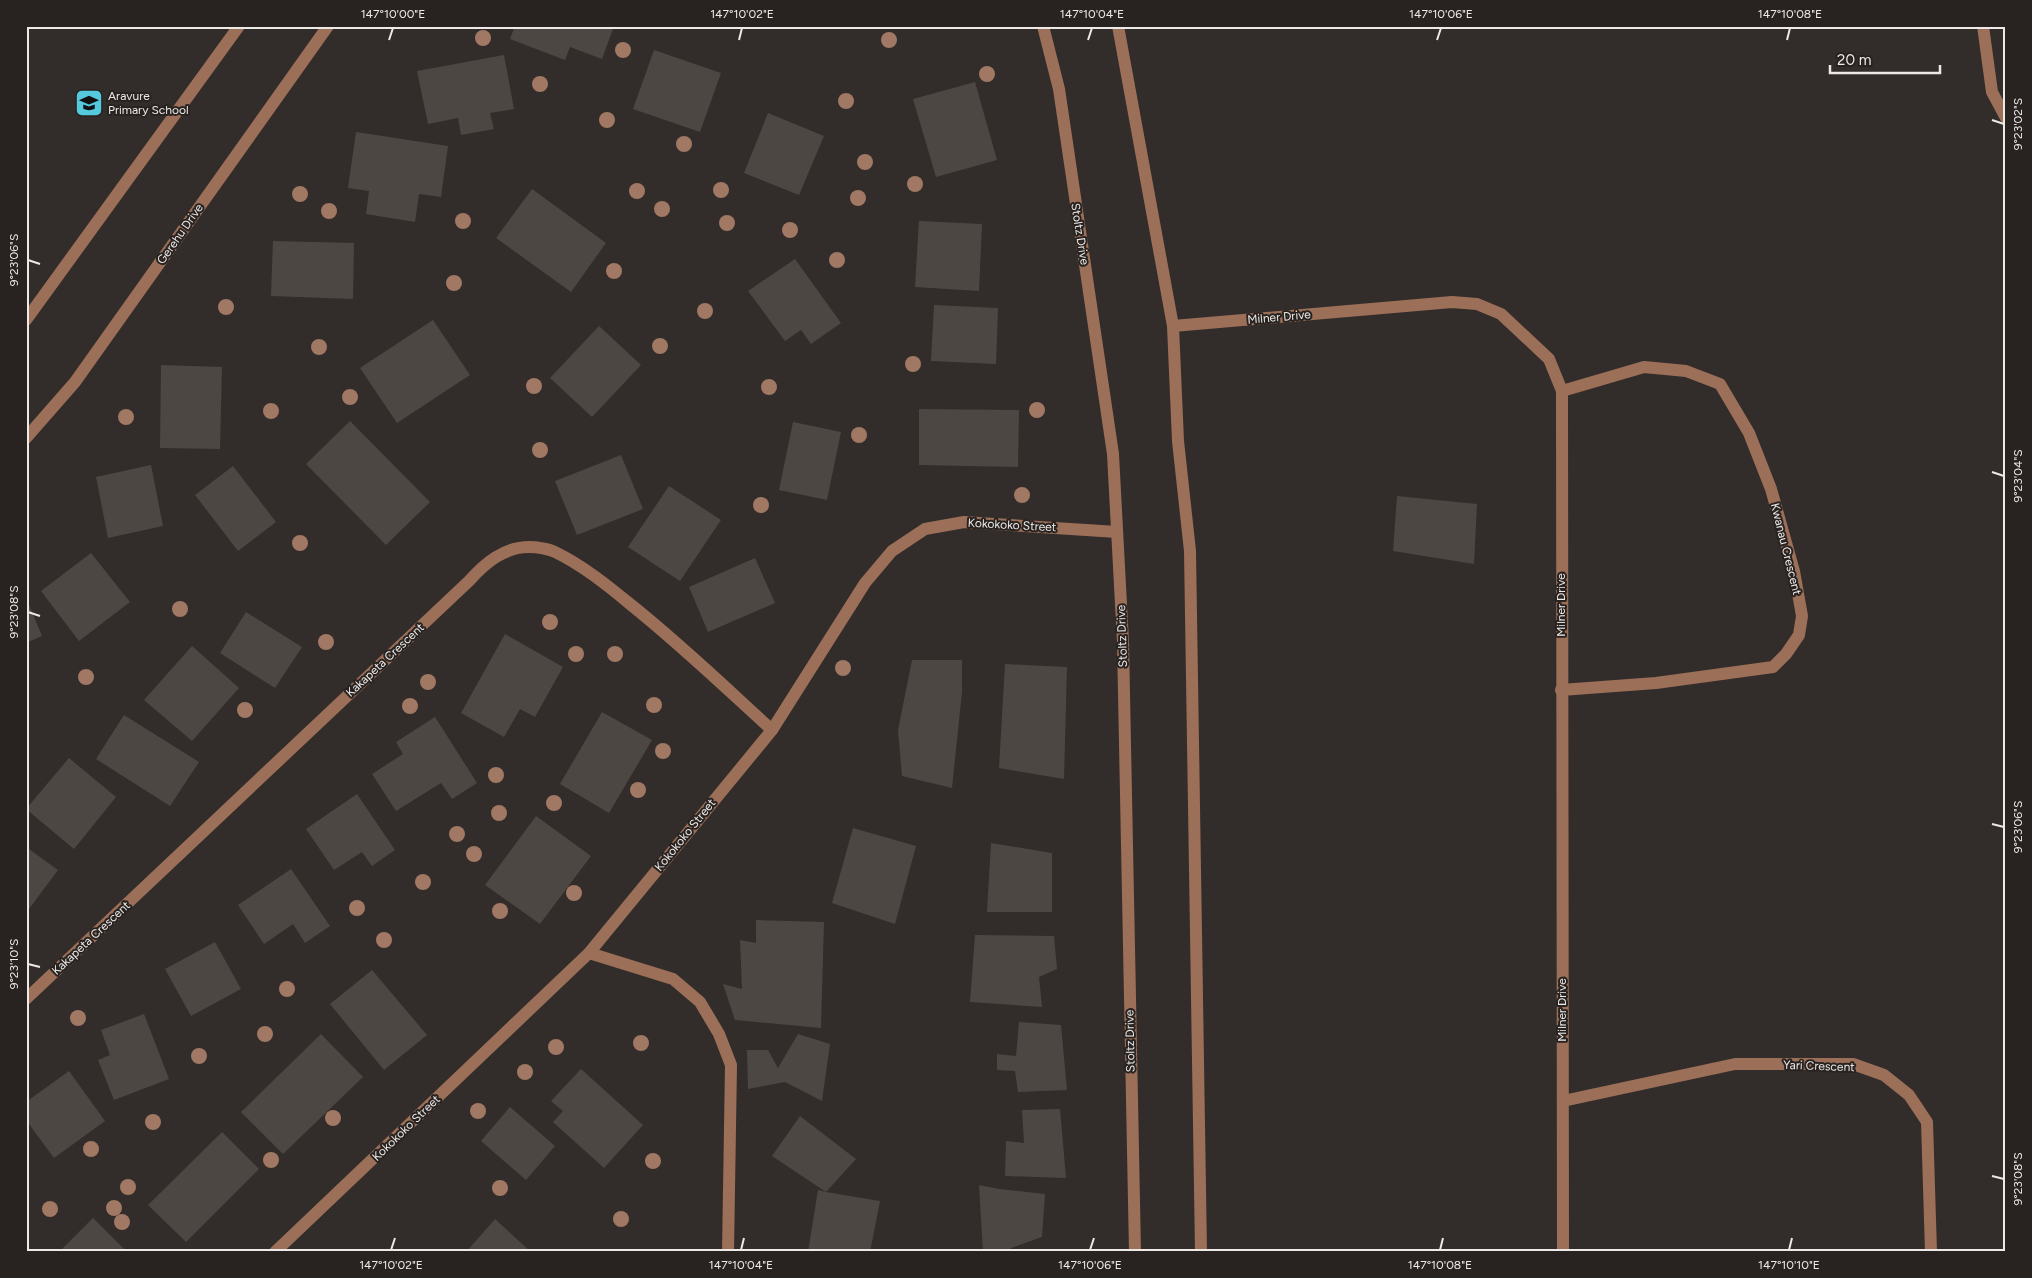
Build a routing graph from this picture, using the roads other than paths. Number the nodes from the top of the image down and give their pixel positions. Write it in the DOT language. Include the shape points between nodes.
graph roads {
  1 [pos="239,26"];
  2 [pos="328,26"];
  3 [pos="1043,26"];
  4 [pos="1118,26"];
  5 [pos="1983,26"];
  6 [pos="2006,118"];
  7 [pos="26,320"];
  8 [pos="1173,326"];
  9 [pos="1562,391"];
  10 [pos="26,438"];
  11 [pos="1117,532"];
  12 [pos="1561,690"];
  13 [pos="772,730"];
  14 [pos="588,953"];
  15 [pos="26,999"];
  16 [pos="1563,1102"];
  17 [pos="275,1252"];
  18 [pos="728,1252"];
  19 [pos="1135,1252"];
  20 [pos="1202,1252"];
  21 [pos="1563,1252"];
  22 [pos="1931,1252"];
  1 -- 7 [label="street"];
  2 -- 10 [label="street, Gerehu Drive" via="75,382"];
  3 -- 11 [label="street, Stoltz Drive" via="1059,90 1113,454"];
  4 -- 8 [label="street"];
  5 -- 6 [label="street" via="1992,92"];
  8 -- 9 [label="street, Milner Drive" via="1452,302 1477,304 1501,314 1549,359"];
  8 -- 20 [label="street" via="1178,442 1190,551"];
  9 -- 12 [label="street, Milner Drive"];
  9 -- 12 [label="street, Kwanau Crescent" via="1644,367 1686,371 1720,384 1750,433 1771,489 1794,571 1802,616 1799,635 1774,667 1656,683"];
  11 -- 13 [label="street, Kokokoko Street" via="964,522 925,529 892,551 864,583"];
  11 -- 19 [label="street, Stoltz Drive" via="1123,651"];
  12 -- 16 [label="street, Milner Drive"];
  13 -- 14 [label="street, Kokokoko Street"];
  13 -- 15 [label="street, Kakapeta Crescent" via="660,628 574,562 553,551 529,547 506,552 484,564"];
  14 -- 17 [label="street, Kokokoko Street"];
  14 -- 18 [label="street" via="673,979 700,1002 720,1034 731,1065"];
  16 -- 21 [label="street, Milner Drive"];
  16 -- 22 [label="street, Yari Crescent" via="1735,1064 1853,1064 1884,1075 1909,1095 1927,1122"];
}
